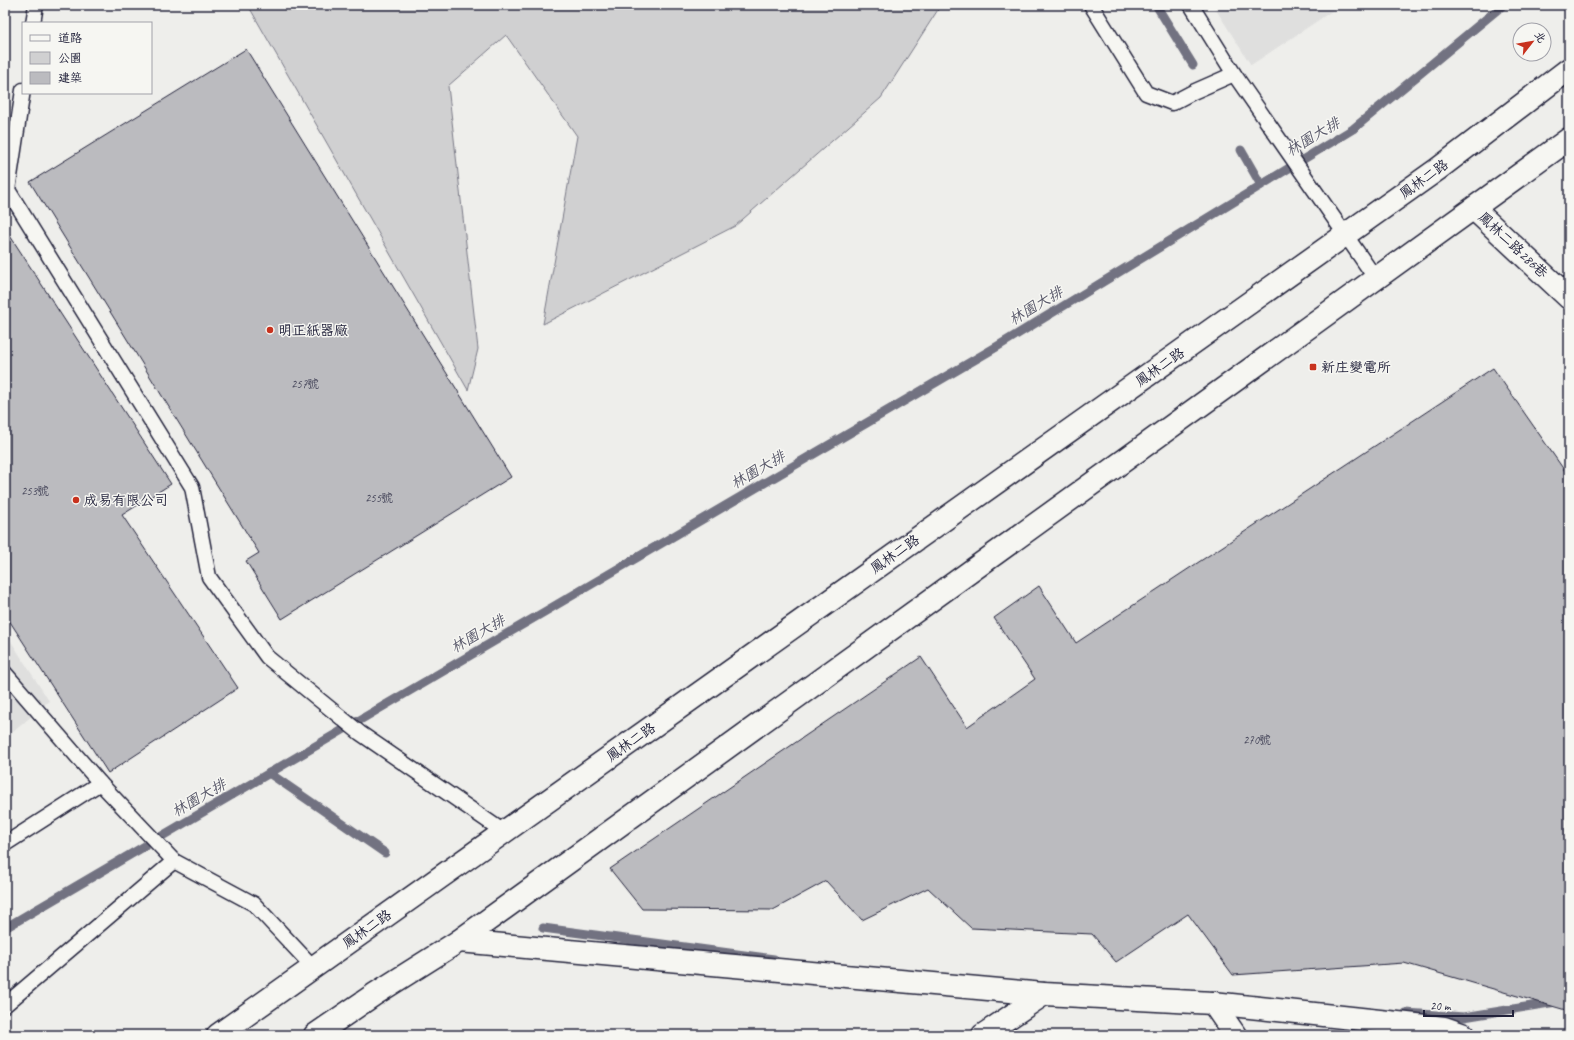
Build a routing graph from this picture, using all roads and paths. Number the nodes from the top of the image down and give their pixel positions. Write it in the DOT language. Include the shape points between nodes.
graph roads {
  1 [pos="36,5"];
  2 [pos="1091,5"];
  3 [pos="1190,5"];
  4 [pos="33,22"];
  5 [pos="1569,69"];
  6 [pos="1234,74"];
  7 [pos="22,94"];
  8 [pos="1569,140"];
  9 [pos="1474,209"];
  10 [pos="1346,234"];
  11 [pos="1376,279"];
  12 [pos="1569,298"];
  13 [pos="5,673"];
  14 [pos="100,783"];
  15 [pos="504,832"];
  16 [pos="5,844"];
  17 [pos="174,861"];
  18 [pos="460,941"];
  19 [pos="313,968"];
  20 [pos="1044,994"];
  21 [pos="1213,1003"];
  22 [pos="5,1005"];
  23 [pos="218,1035"];
  24 [pos="315,1035"];
  25 [pos="983,1035"];
  26 [pos="1235,1035"];
  27 [pos="1464,1035"];
  1 -- 4 [label="lane"];
  2 -- 6 [label="lane" via="1146,93 1172,104"];
  3 -- 6 [label="lane"];
  5 -- 10 [label="main road, 鳳林二路" via="1438,169"];
  6 -- 10 [label="lane"];
  7 -- 15 [label="lane" via="8,190 192,487 209,577 267,657 360,733"];
  8 -- 9 [label="main road"];
  9 -- 11 [label="main road"];
  9 -- 12 [label="main road, 鳳林二路286巷"];
  10 -- 11 [label="lane"];
  10 -- 15 [label="main road, 鳳林二路"];
  11 -- 18 [label="main road"];
  13 -- 14 [label="lane"];
  14 -- 16 [label="lane"];
  14 -- 17 [label="lane"];
  15 -- 19 [label="main road, 鳳林二路"];
  17 -- 19 [label="lane" via="254,904"];
  17 -- 22 [label="lane"];
  18 -- 20 [label="main road"];
  18 -- 24 [label="main road"];
  19 -- 23 [label="main road, 鳳林二路"];
  20 -- 21 [label="main road"];
  20 -- 25 [label="main road"];
  21 -- 26 [label="main road"];
  21 -- 27 [label="main road" via="1444,1028"];
}
